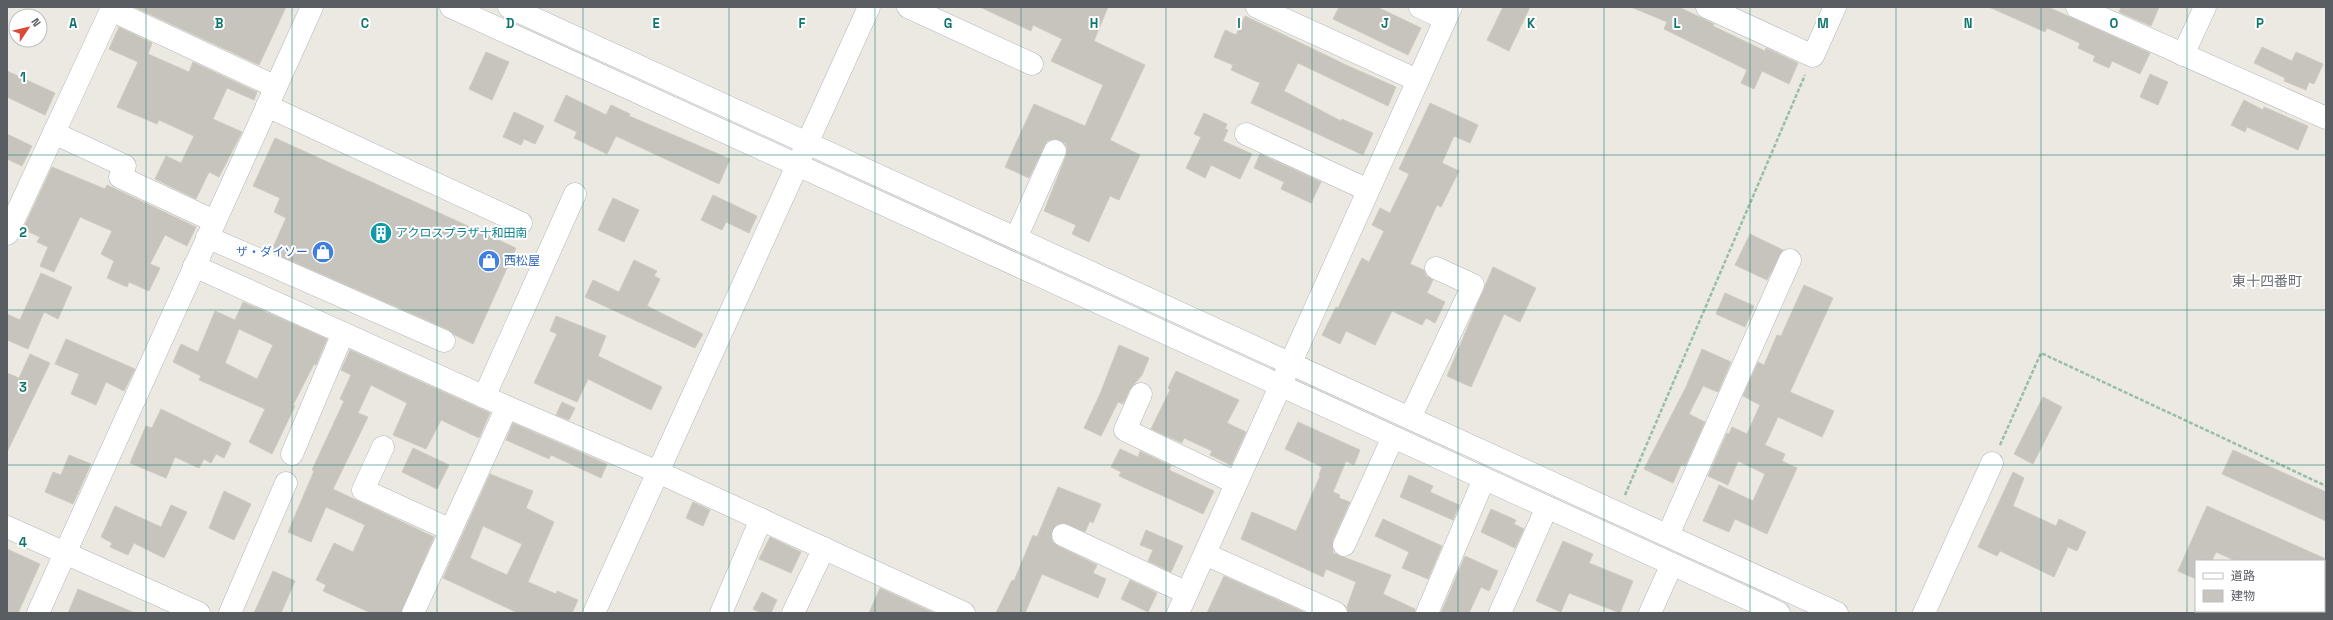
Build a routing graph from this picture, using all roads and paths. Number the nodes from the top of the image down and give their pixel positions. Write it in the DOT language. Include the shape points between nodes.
graph roads {
  1 [pos="312,7"];
  2 [pos="451,7"];
  3 [pos="509,7"];
  4 [pos="869,7"];
  5 [pos="908,7"];
  6 [pos="1257,7"];
  7 [pos="1420,7"];
  8 [pos="1707,7"];
  9 [pos="1835,7"];
  10 [pos="2077,7"];
  11 [pos="2205,7"];
  12 [pos="1448,13"];
  13 [pos="2183,55"];
  14 [pos="1813,56"];
  15 [pos="1032,64"];
  16 [pos="1417,80"];
  17 [pos="272,97"];
  18 [pos="2326,118"];
  19 [pos="54,133"];
  20 [pos="1246,134"];
  21 [pos="807,144"];
  22 [pos="1056,151"];
  23 [pos="797,166"];
  24 [pos="1368,190"];
  25 [pos="575,194"];
  26 [pos="521,223"];
  27 [pos="211,229"];
  28 [pos="7,234"];
  29 [pos="1016,238"];
  30 [pos="1790,260"];
  31 [pos="194,266"];
  32 [pos="1436,268"];
  33 [pos="343,333"];
  34 [pos="444,341"];
  35 [pos="1290,363"];
  36 [pos="1280,385"];
  37 [pos="1142,394"];
  38 [pos="484,397"];
  39 [pos="507,407"];
  40 [pos="1410,418"];
  41 [pos="1393,437"];
  42 [pos="382,447"];
  43 [pos="292,454"];
  44 [pos="1992,463"];
  45 [pos="658,472"];
  46 [pos="1484,479"];
  47 [pos="286,483"];
  48 [pos="1236,483"];
  49 [pos="2326,486"];
  50 [pos="1548,507"];
  51 [pos="1618,512"];
  52 [pos="761,519"];
  53 [pos="7,528"];
  54 [pos="451,530"];
  55 [pos="1063,535"];
  56 [pos="1668,535"];
  57 [pos="1344,545"];
  58 [pos="824,548"];
  59 [pos="66,554"];
  60 [pos="1205,554"];
  61 [pos="1672,564"];
  62 [pos="1187,593"];
  63 [pos="38,613"];
  64 [pos="199,613"];
  65 [pos="230,613"];
  66 [pos="413,613"];
  67 [pos="594,613"];
  68 [pos="720,613"];
  69 [pos="793,613"];
  70 [pos="964,613"];
  71 [pos="1178,613"];
  72 [pos="1336,613"];
  73 [pos="1427,613"];
  74 [pos="1500,613"];
  75 [pos="1650,613"];
  76 [pos="1779,613"];
  77 [pos="1837,613"];
  78 [pos="1924,613"];
  1 -- 17 [label="street"];
  2 -- 23 [label="street"];
  3 -- 21 [label="street"];
  4 -- 21 [label="street"];
  5 -- 15 [label="street"];
  6 -- 16 [label="street"];
  7 -- 12 [label="street"];
  8 -- 14 [label="street"];
  9 -- 14 [label="street"];
  10 -- 13 [label="street"];
  11 -- 13 [label="street"];
  12 -- 16 [label="street"];
  13 -- 18 [label="street"];
  14 -- 51 [label="path"];
  16 -- 24 [label="street"];
  17 -- 19 [label="street" via="111,10"];
  17 -- 26 [label="street"];
  17 -- 27 [label="street"];
  19 -- 27 [label="street" via="125,166 120,178"];
  19 -- 28 [label="street"];
  20 -- 24 [label="street"];
  21 -- 23 [label="street"];
  21 -- 29 [label="street"];
  22 -- 29 [label="street"];
  23 -- 36 [label="street"];
  23 -- 45 [label="street"];
  24 -- 35 [label="street"];
  25 -- 38 [label="street"];
  27 -- 31 [label="street"];
  27 -- 34 [label="street"];
  29 -- 35 [label="street"];
  30 -- 56 [label="street"];
  31 -- 33 [label="street"];
  31 -- 59 [label="street"];
  32 -- 40 [label="street" via="1473,286"];
  33 -- 38 [label="street"];
  33 -- 43 [label="street"];
  35 -- 36 [label="street"];
  35 -- 40 [label="street"];
  36 -- 41 [label="street"];
  36 -- 48 [label="street"];
  37 -- 48 [label="street" via="1125,430"];
  38 -- 39 [label="street"];
  39 -- 45 [label="street"];
  39 -- 54 [label="street"];
  40 -- 51 [label="street"];
  41 -- 46 [label="street"];
  41 -- 57 [label="street"];
  42 -- 54 [label="street" via="363,490"];
  44 -- 49 [label="path" via="2042,353"];
  44 -- 78 [label="street"];
  45 -- 52 [label="street"];
  45 -- 67 [label="street"];
  46 -- 50 [label="street"];
  46 -- 73 [label="street"];
  47 -- 65 [label="street"];
  48 -- 60 [label="street"];
  50 -- 61 [label="street"];
  50 -- 74 [label="street"];
  51 -- 56 [label="street"];
  52 -- 58 [label="street"];
  52 -- 68 [label="street"];
  53 -- 59 [label="street"];
  54 -- 66 [label="street"];
  55 -- 62 [label="street"];
  56 -- 77 [label="street"];
  58 -- 69 [label="street"];
  58 -- 70 [label="street"];
  59 -- 63 [label="street"];
  59 -- 64 [label="street"];
  60 -- 62 [label="street"];
  60 -- 72 [label="street"];
  61 -- 75 [label="street"];
  61 -- 76 [label="street"];
  62 -- 71 [label="street"];
}
